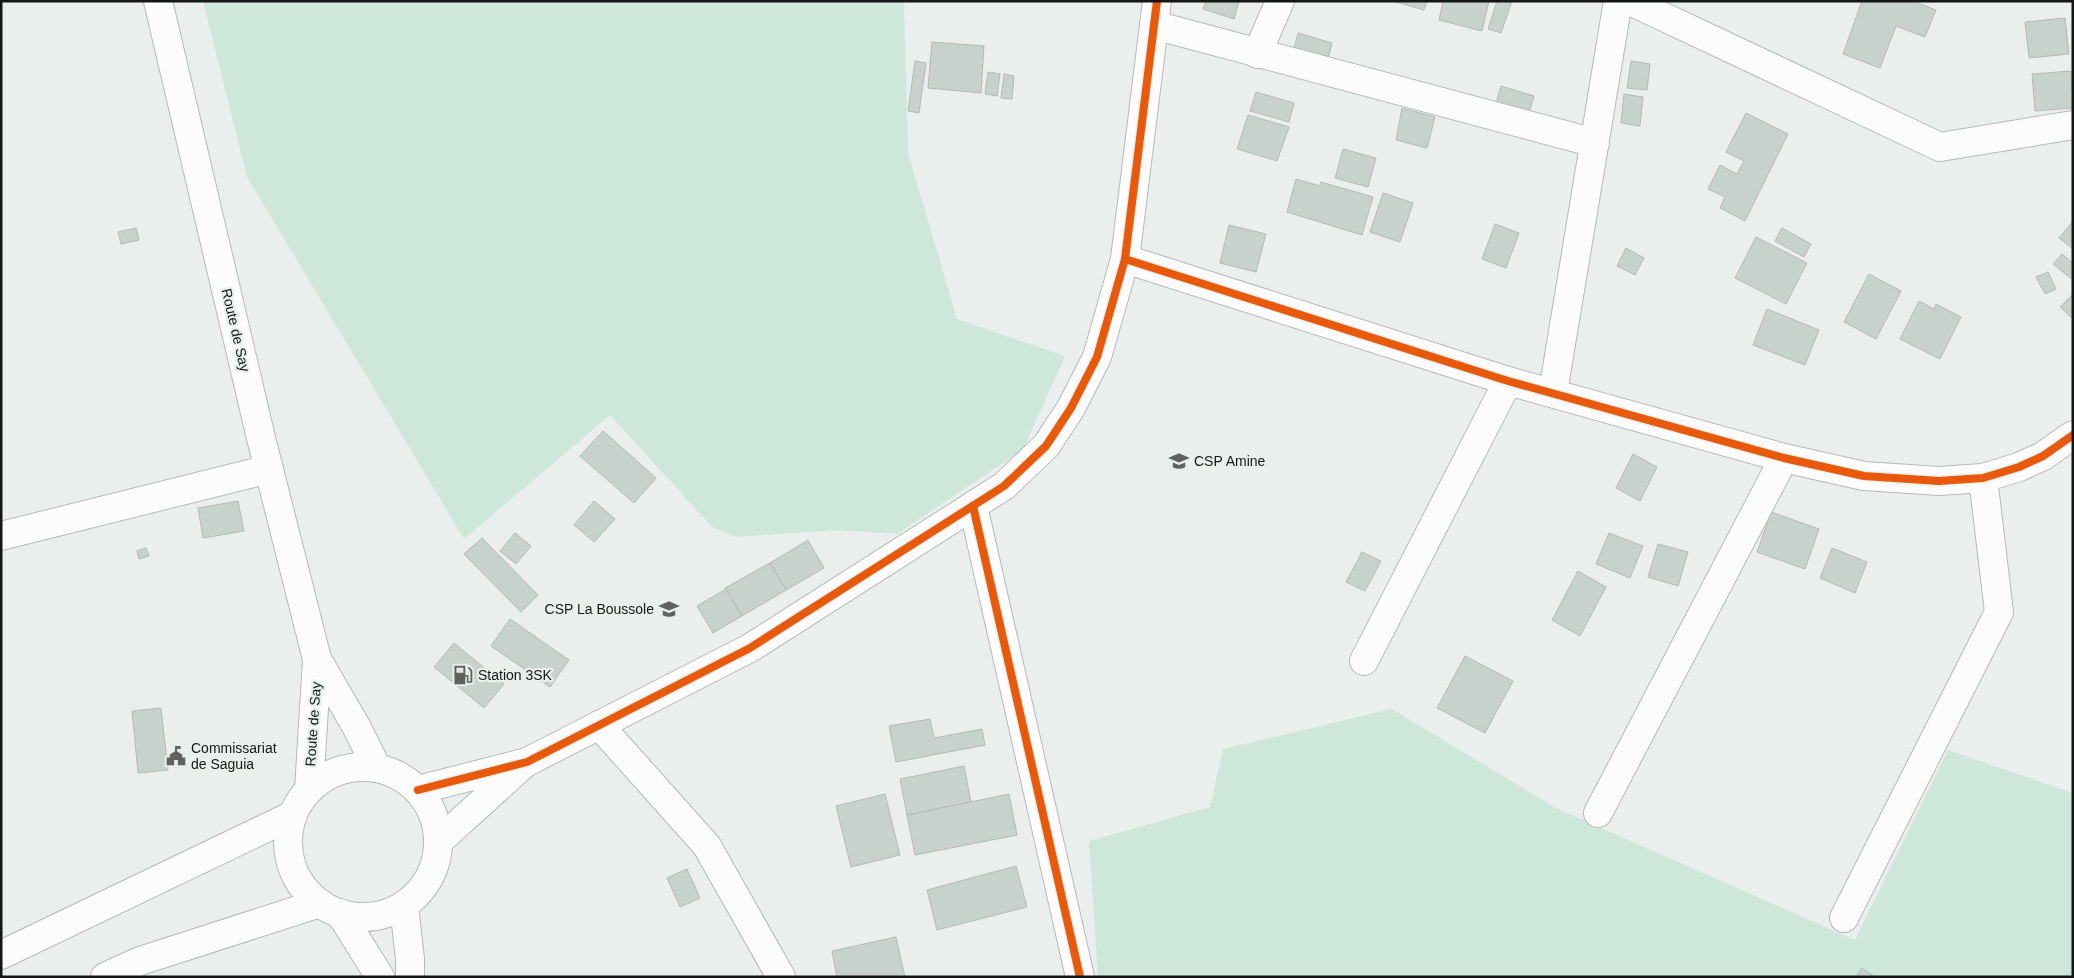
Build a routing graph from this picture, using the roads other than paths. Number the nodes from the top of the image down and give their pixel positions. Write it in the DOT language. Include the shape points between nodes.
graph roads {
  1 [pos="158,1"];
  2 [pos="1280,1"];
  3 [pos="1618,1"];
  4 [pos="1630,1"];
  5 [pos="1155,13"];
  6 [pos="1258,54"];
  7 [pos="2073,125"];
  8 [pos="1595,143"];
  9 [pos="1125,259"];
  10 [pos="1508,381"];
  11 [pos="1553,392"];
  12 [pos="2073,435"];
  13 [pos="1784,458"];
  14 [pos="269,469"];
  15 [pos="1983,478"];
  16 [pos="972,506"];
  17 [pos="1,536"];
  18 [pos="317,658"];
  19 [pos="1364,660"];
  20 [pos="599,725"];
  21 [pos="528,762"];
  22 [pos="377,768"];
  23 [pos="309,790"];
  24 [pos="418,790"];
  25 [pos="1598,813"];
  26 [pos="292,816"];
  27 [pos="438,842"];
  28 [pos="404,906"];
  29 [pos="330,908"];
  30 [pos="1844,918"];
  31 [pos="1,955"];
  32 [pos="105,977"];
  33 [pos="380,977"];
  34 [pos="410,977"];
  35 [pos="781,977"];
  36 [pos="1080,977"];
  1 -- 14 [label="main road, Route de Say"];
  2 -- 6 [label="main road"];
  3 -- 8 [label="main road"];
  4 -- 7 [label="main road" via="1940,146"];
  5 -- 6 [label="main road"];
  5 -- 9 [label="main road"];
  6 -- 8 [label="main road"];
  8 -- 11 [label="main road"];
  9 -- 10 [label="main road"];
  9 -- 16 [label="main road" via="1097,357 1070,408 1046,446 1004,486"];
  10 -- 11 [label="main road"];
  10 -- 19 [label="main road"];
  11 -- 13 [label="main road"];
  12 -- 15 [label="main road" via="2043,456"];
  13 -- 15 [label="main road" via="1864,476 1939,481"];
  13 -- 25 [label="main road"];
  14 -- 17 [label="main road"];
  14 -- 18 [label="main road, Route de Say"];
  15 -- 30 [label="main road" via="1999,612"];
  16 -- 20 [label="main road" via="750,648"];
  16 -- 36 [label="main road"];
  18 -- 22 [label="main road, Route de Say"];
  18 -- 23 [label="main road, Route de Say"];
  20 -- 21 [label="main road"];
  20 -- 35 [label="main road" via="707,846"];
  21 -- 24 [label="main road"];
  21 -- 27 [label="main road"];
  22 -- 23 [label="main road" via="340,770"];
  22 -- 24 [label="main road" via="406,780"];
  23 -- 26 [label="main road"];
  24 -- 27 [label="main road" via="436,823"];
  26 -- 29 [label="main road" via="288,834 289,854 295,873 305,890"];
  26 -- 31 [label="main road"];
  27 -- 28 [label="main road" via="429,878"];
  28 -- 29 [label="main road" via="384,914 361,917"];
  28 -- 34 [label="main road"];
  29 -- 32 [label="main road" via="140,961"];
  29 -- 33 [label="main road"];
}
